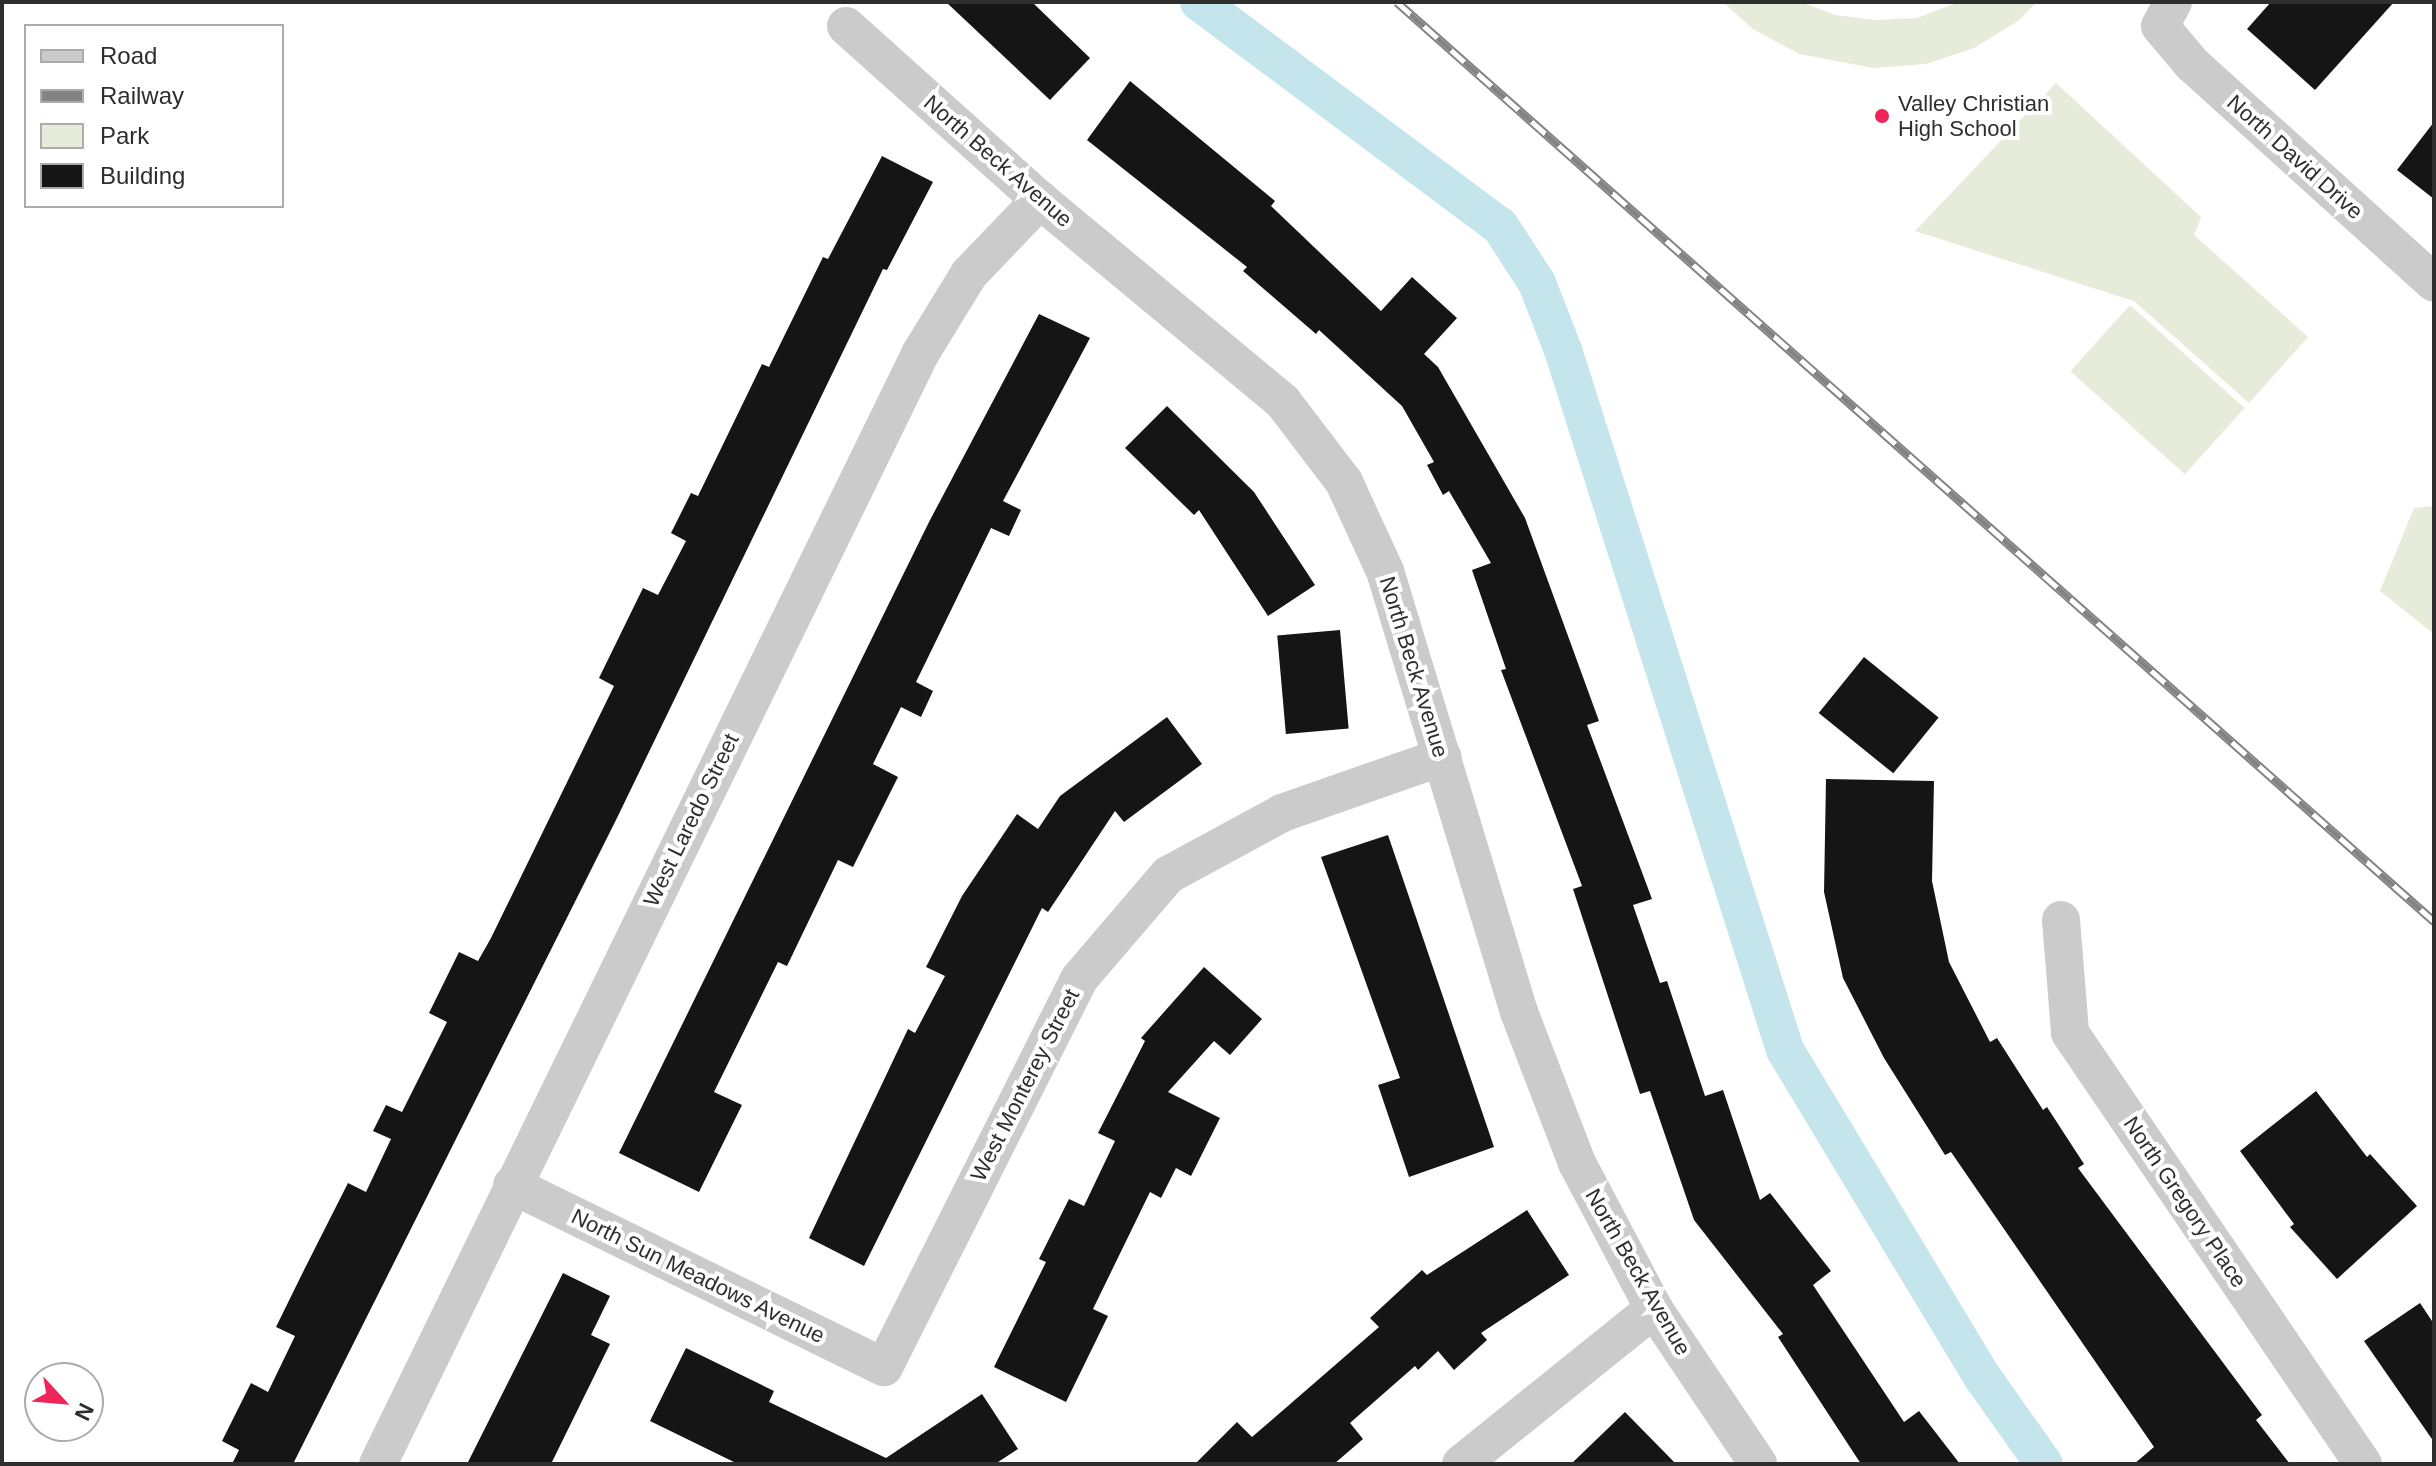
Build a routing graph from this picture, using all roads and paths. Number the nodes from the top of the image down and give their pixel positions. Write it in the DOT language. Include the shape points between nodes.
graph roads {
  1 [pos="2167,14"];
  2 [pos="846,26"];
  3 [pos="1040,200"];
  4 [pos="2434,283"];
  5 [pos="1442,757"];
  6 [pos="2061,920"];
  7 [pos="512,1185"];
  8 [pos="1654,1309"];
  9 [pos="884,1367"];
  10 [pos="378,1464"];
  11 [pos="1461,1464"];
  12 [pos="1758,1464"];
  13 [pos="2363,1464"];
  1 -- 4 [label="street, North David Drive" via="2192,64"];
  2 -- 3 [label="street, North Beck Avenue"];
  3 -- 5 [label="street, North Beck Avenue" via="1283,402 1344,482 1385,571"];
  3 -- 7 [label="street, West Laredo Street" via="969,274 920,354"];
  5 -- 8 [label="street, North Beck Avenue" via="1519,1012 1577,1163"];
  5 -- 9 [label="street, West Monterey Street" via="1282,813 1168,875 1079,979"];
  6 -- 13 [label="street, North Gregory Place" via="2070,1033"];
  7 -- 9 [label="street, North Sun Meadows Avenue"];
  7 -- 10 [label="street, West Laredo Street"];
  8 -- 11 [label="street"];
  8 -- 12 [label="street, North Beck Avenue"];
}
